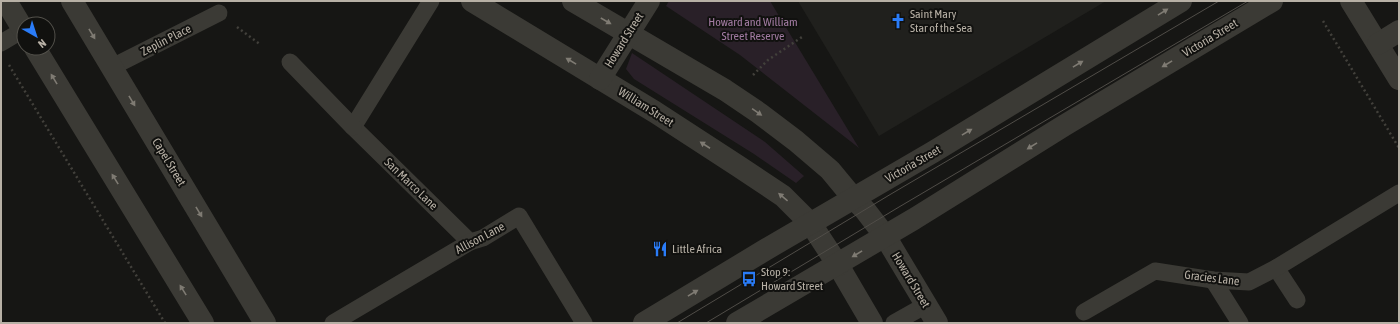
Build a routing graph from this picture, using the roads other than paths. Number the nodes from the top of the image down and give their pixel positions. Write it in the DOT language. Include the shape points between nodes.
graph roads {
  1 [pos="6,1"];
  2 [pos="72,1"];
  3 [pos="431,1"];
  4 [pos="472,1"];
  5 [pos="573,1"];
  6 [pos="649,1"];
  7 [pos="1181,1"];
  8 [pos="1272,1"];
  9 [pos="1351,1"];
  10 [pos="219,13"];
  11 [pos="16,17"];
  12 [pos="1399,31"];
  13 [pos="629,33"];
  14 [pos="16,35"];
  15 [pos="1,44"];
  16 [pos="1378,44"];
  17 [pos="40,56"];
  18 [pos="290,62"];
  19 [pos="112,67"];
  20 [pos="600,79"];
  21 [pos="1399,79"];
  22 [pos="353,127"];
  23 [pos="1399,193"];
  24 [pos="854,199"];
  25 [pos="811,224"];
  26 [pos="885,236"];
  27 [pos="470,242"];
  28 [pos="838,265"];
  29 [pos="1276,268"];
  30 [pos="1213,280"];
  31 [pos="1297,300"];
  32 [pos="926,305"];
  33 [pos="1084,312"];
  34 [pos="204,323"];
  35 [pos="265,323"];
  36 [pos="333,323"];
  37 [pos="584,323"];
  38 [pos="644,323"];
  39 [pos="737,323"];
  40 [pos="872,323"];
  41 [pos="894,323"];
  42 [pos="937,323"];
  43 [pos="1240,323"];
  1 -- 11 [label="street"];
  2 -- 19 [label="street, Capel Street, one-way"];
  3 -- 22 [label="lane"];
  20 -- 4 [label="street, William Street, one-way"];
  5 -- 13 [label="street, one-way"];
  6 -- 13 [label="street, Howard Street"];
  24 -- 7 [label="street, Victoria Street, one-way"];
  8 -- 26 [label="street, Victoria Street, one-way"];
  9 -- 16 [label="street"];
  10 -- 19 [label="lane, Zeplin Place"];
  12 -- 16 [label="street"];
  13 -- 20 [label="street, Howard Street"];
  13 -- 24 [label="street, one-way" via="759,113 830,170"];
  14 -- 15 [label="lane"];
  16 -- 21 [label="street"];
  34 -- 17 [label="street, one-way"];
  18 -- 22 [label="lane, San Marco Lane"];
  19 -- 35 [label="street, Capel Street, one-way"];
  25 -- 20 [label="street, William Street, one-way" via="782,196"];
  22 -- 27 [label="lane, San Marco Lane"];
  23 -- 29 [label="lane, Gracies Lane"];
  24 -- 25 [label="street, Victoria Street"];
  24 -- 26 [label="street, Howard Street"];
  25 -- 28 [label="street, William Street"];
  38 -- 25 [label="street, Victoria Street, one-way"];
  26 -- 28 [label="street, Victoria Street, one-way"];
  26 -- 32 [label="street, Howard Street"];
  27 -- 36 [label="lane, Allison Lane"];
  27 -- 37 [label="lane, Allison Lane" via="483,238 519,216"];
  28 -- 39 [label="street, Victoria Street"];
  28 -- 40 [label="street"];
  29 -- 30 [label="lane, Gracies Lane" via="1249,282"];
  29 -- 31 [label="lane"];
  30 -- 33 [label="lane, Gracies Lane" via="1155,270"];
  30 -- 43 [label="lane"];
  32 -- 41 [label="lane"];
  32 -- 42 [label="street, Howard Street"];
}
